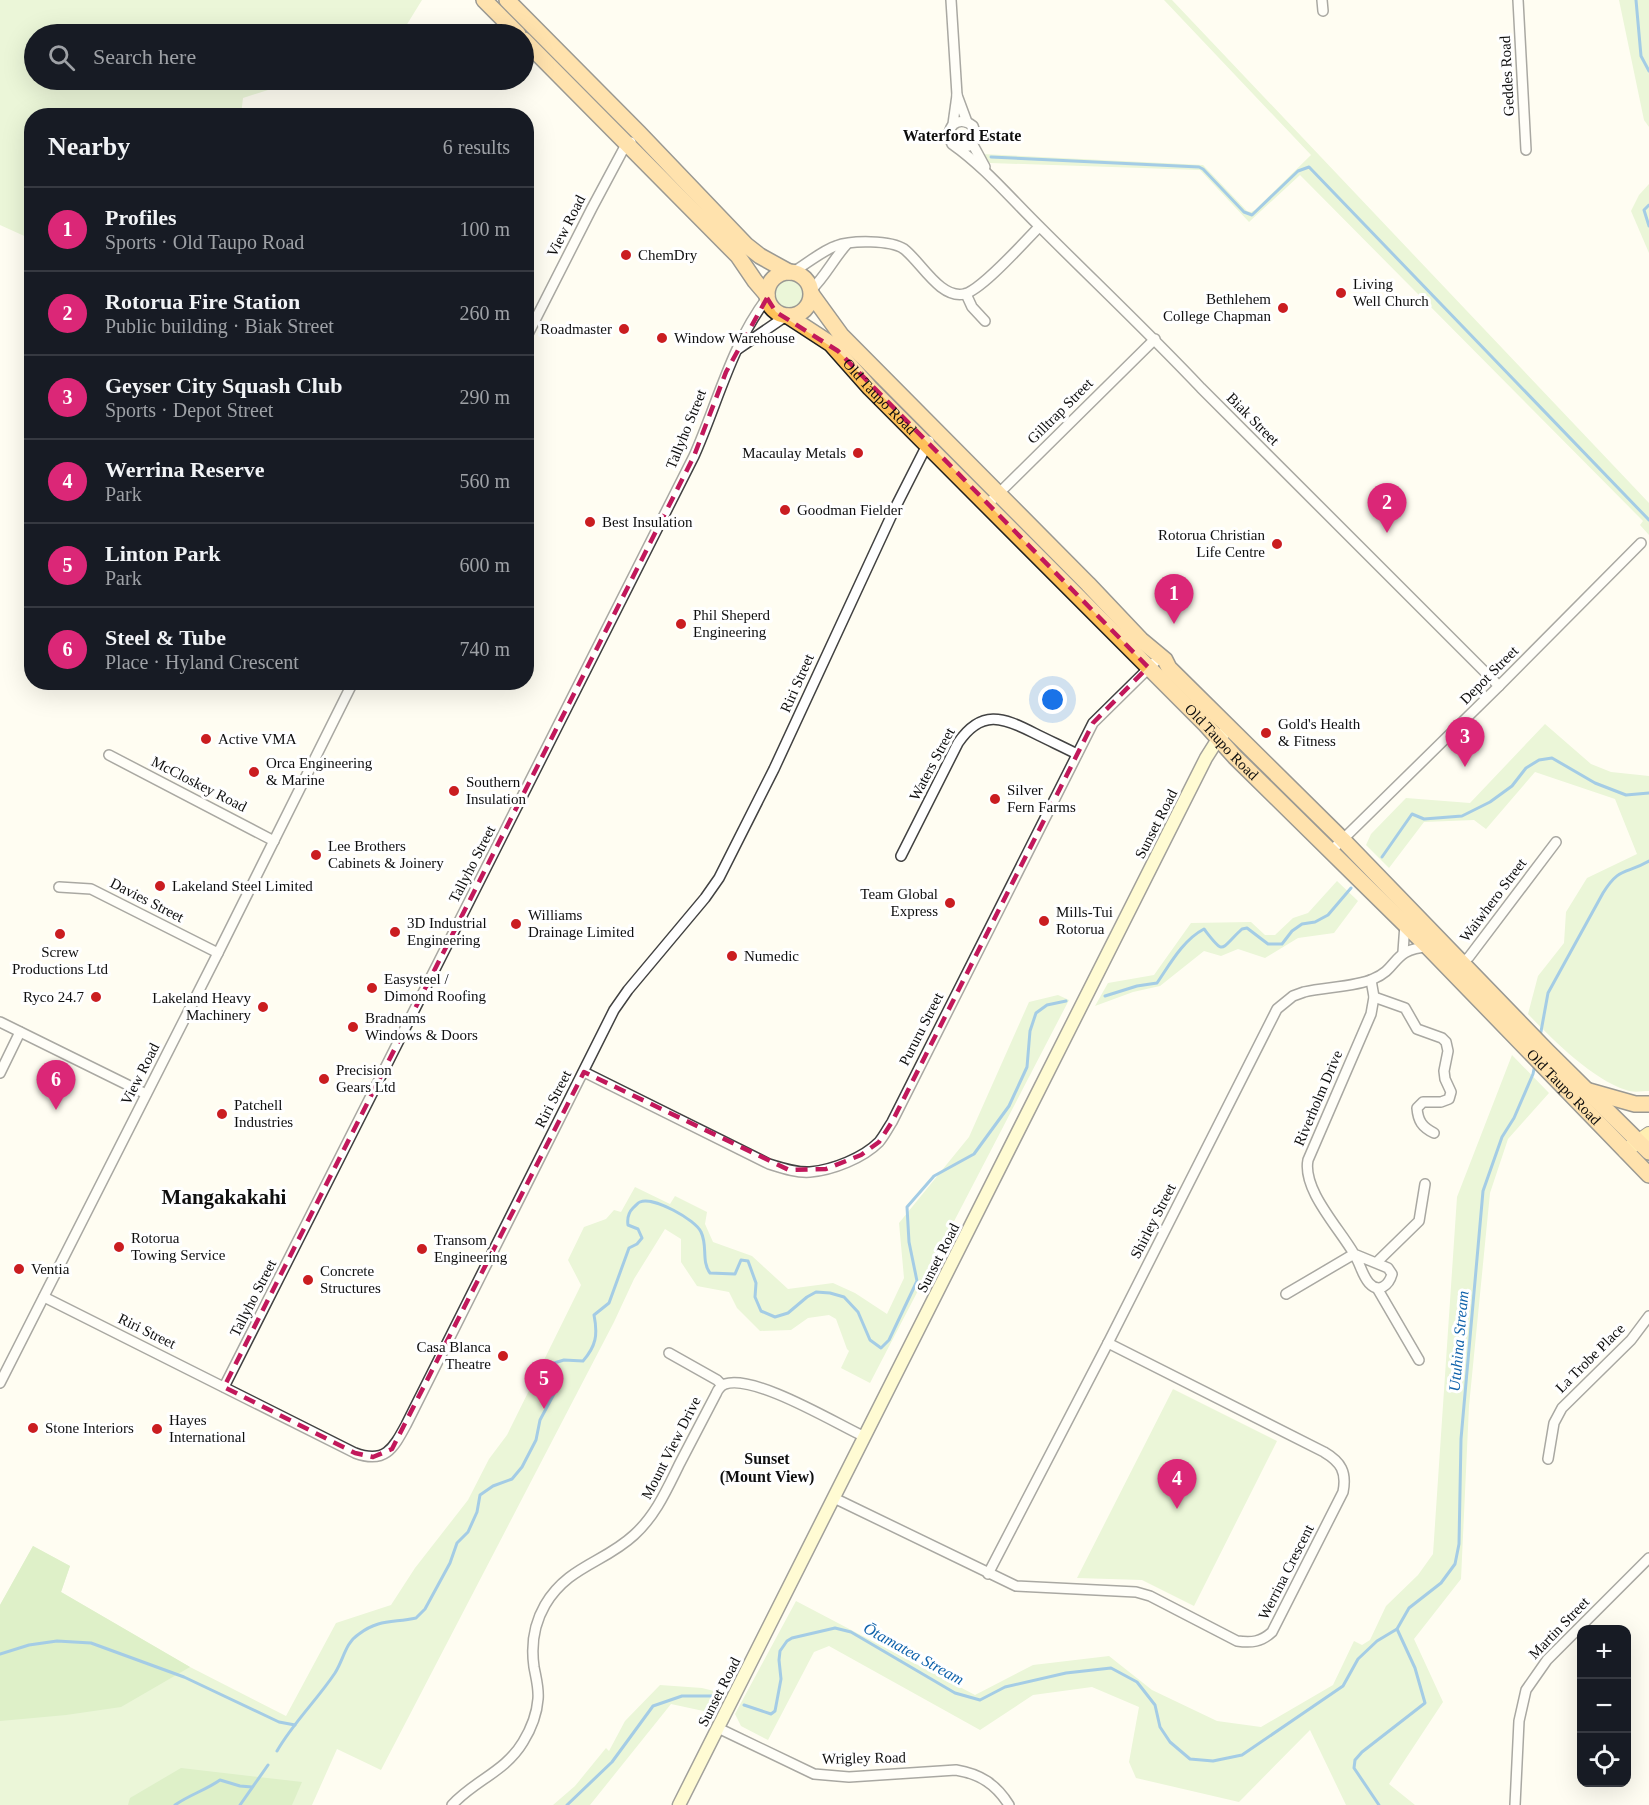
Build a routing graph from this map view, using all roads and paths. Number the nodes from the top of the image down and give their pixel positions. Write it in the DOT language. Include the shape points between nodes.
graph roads {
  1 [pos="484,0"];
  2 [pos="507,0"];
  3 [pos="951,0"];
  4 [pos="1322,0"];
  5 [pos="1518,0"];
  6 [pos="1323,11"];
  7 [pos="508,24"];
  8 [pos="531,24"];
  9 [pos="534,27"];
  10 [pos="534,50"];
  11 [pos="957,95"];
  12 [pos="968,122"];
  13 [pos="953,124"];
  14 [pos="639,133"];
  15 [pos="972,143"];
  16 [pos="628,145"];
  17 [pos="959,148"];
  18 [pos="1526,150"];
  19 [pos="987,172"];
  20 [pos="1040,227"];
  21 [pos="847,244"];
  22 [pos="791,272"];
  23 [pos="811,292"];
  24 [pos="966,294"];
  25 [pos="767,296"];
  26 [pos="787,316"];
  27 [pos="985,321"];
  28 [pos="534,322"];
  29 [pos="1155,339"];
  30 [pos="736,350"];
  31 [pos="936,430"];
  32 [pos="927,445"];
  33 [pos="993,500"];
  34 [pos="1641,543"];
  35 [pos="1161,656"];
  36 [pos="1148,667"];
  37 [pos="1499,686"];
  38 [pos="349,690"];
  39 [pos="1229,728"];
  40 [pos="1218,739"];
  41 [pos="1077,754"];
  42 [pos="109,755"];
  43 [pos="1343,840"];
  44 [pos="274,841"];
  45 [pos="1556,842"];
  46 [pos="1331,851"];
  47 [pos="901,856"];
  48 [pos="59,887"];
  49 [pos="1405,924"];
  50 [pos="1428,947"];
  51 [pos="1403,952"];
  52 [pos="218,953"];
  53 [pos="1457,967"];
  54 [pos="1371,980"];
  55 [pos="1374,997"];
  56 [pos="0,1022"];
  57 [pos="21,1032"];
  58 [pos="1545,1058"];
  59 [pos="584,1072"];
  60 [pos="0,1073"];
  61 [pos="1586,1090"];
  62 [pos="146,1094"];
  63 [pos="1649,1104"];
  64 [pos="1434,1133"];
  65 [pos="1646,1145"];
  66 [pos="1629,1155"];
  67 [pos="1649,1175"];
  68 [pos="1425,1184"];
  69 [pos="1354,1254"];
  70 [pos="1377,1263"];
  71 [pos="1377,1288"];
  72 [pos="1286,1294"];
  73 [pos="44,1297"];
  74 [pos="1649,1316"];
  75 [pos="1108,1343"];
  76 [pos="669,1353"];
  77 [pos="1419,1360"];
  78 [pos="0,1383"];
  79 [pos="722,1385"];
  80 [pos="225,1387"];
  81 [pos="863,1436"];
  82 [pos="1548,1459"];
  83 [pos="834,1498"];
  84 [pos="1649,1558"];
  85 [pos="988,1574"];
  86 [pos="718,1728"];
  87 [pos="452,1805"];
  88 [pos="678,1805"];
  89 [pos="1009,1805"];
  90 [pos="1515,1805"];
  1 -- 7 [label="highway"];
  2 -- 8 [label="highway"];
  3 -- 11 [label="street"];
  4 -- 6 [label="street"];
  5 -- 18 [label="street, Geddes Road"];
  9 -- 14 [label="highway"];
  10 -- 16 [label="highway"];
  11 -- 12 [label="street"];
  11 -- 13 [label="street"];
  12 -- 13 [label="street"];
  12 -- 15 [label="street" via="975,131"];
  13 -- 17 [label="street" via="948,138"];
  14 -- 16 [label="street, View Road"];
  14 -- 22 [label="highway" via="746,245"];
  15 -- 17 [label="street"];
  15 -- 19 [label="street, Biak Street"];
  16 -- 25 [label="highway" via="738,256"];
  16 -- 28 [label="street, View Road"];
  17 -- 19 [label="street, Biak Street"];
  19 -- 20 [label="street, Biak Street"];
  20 -- 24 [label="street"];
  20 -- 29 [label="street, Biak Street"];
  21 -- 22 [label="street" via="836,246"];
  21 -- 23 [label="street"];
  21 -- 24 [label="street" via="894,245 903,249 941,288 956,295"];
  22 -- 23 [label="highway" via="807,280"];
  22 -- 25 [label="highway" via="775,277"];
  23 -- 26 [label="highway" via="804,311"];
  23 -- 31 [label="highway, Old Taupo Road" via="841,335"];
  24 -- 27 [label="street"];
  25 -- 26 [label="highway" via="772,308"];
  25 -- 30 [label="street, Tallyho Street"];
  26 -- 30 [label="street"];
  26 -- 32 [label="highway, Old Taupo Road" via="831,344"];
  29 -- 33 [label="street, Gilltrap Street"];
  29 -- 37 [label="street, Biak Street"];
  30 -- 80 [label="street, Tallyho Street" via="694,456"];
  31 -- 32 [label="street, Riri Street"];
  31 -- 33 [label="highway, Old Taupo Road"];
  32 -- 33 [label="highway, Old Taupo Road"];
  32 -- 59 [label="street, Riri Street" via="719,878 614,1010"];
  33 -- 35 [label="highway, Old Taupo Road" via="1088,584"];
  33 -- 36 [label="highway, Old Taupo Road"];
  34 -- 37 [label="street, Depot Street"];
  35 -- 36 [label="street, Pururu Street"];
  35 -- 39 [label="highway, Old Taupo Road"];
  36 -- 40 [label="highway, Old Taupo Road"];
  36 -- 41 [label="street, Pururu Street" via="1093,723"];
  37 -- 43 [label="street, Depot Street"];
  38 -- 44 [label="street, View Road"];
  39 -- 40 [label="main road, Sunset Road"];
  39 -- 43 [label="highway, Old Taupo Road"];
  40 -- 46 [label="highway, Old Taupo Road"];
  40 -- 81 [label="main road, Sunset Road"];
  41 -- 47 [label="street, Waters Street" via="1011,722 995,718 975,724 957,742"];
  41 -- 59 [label="street, Pururu Street" via="892,1122 879,1142 861,1155 826,1169 789,1170 769,1164"];
  42 -- 44 [label="street, McCloskey Road"];
  43 -- 46 [label="street, Depot Street"];
  43 -- 53 [label="highway, Old Taupo Road"];
  44 -- 52 [label="street, View Road"];
  45 -- 53 [label="street, Waiwhero Street" via="1469,957"];
  46 -- 49 [label="highway, Old Taupo Road"];
  48 -- 52 [label="street, Davies Street" via="91,889"];
  49 -- 50 [label="highway, Old Taupo Road"];
  49 -- 51 [label="street"];
  50 -- 51 [label="street"];
  50 -- 53 [label="highway, Old Taupo Road"];
  51 -- 54 [label="street, Shirley Street"];
  52 -- 62 [label="street, View Road"];
  53 -- 58 [label="highway, Old Taupo Road"];
  54 -- 55 [label="street, Riverholm Drive"];
  54 -- 75 [label="street, Shirley Street" via="1304,992 1277,1009"];
  55 -- 64 [label="street" via="1405,1008 1417,1029 1446,1042 1444,1071 1449,1099 1423,1102 1417,1108 1418,1119"];
  55 -- 69 [label="street, Riverholm Drive" via="1371,1014 1307,1167 1311,1186"];
  56 -- 57 [label="street"];
  57 -- 60 [label="street"];
  57 -- 62 [label="street"];
  58 -- 61 [label="highway, Old Taupo Road"];
  58 -- 66 [label="highway, Old Taupo Road"];
  59 -- 80 [label="street, Riri Street" via="392,1449 373,1457 355,1453"];
  61 -- 63 [label="highway" via="1635,1104"];
  61 -- 65 [label="highway, Old Taupo Road"];
  62 -- 73 [label="street, View Road"];
  65 -- 66 [label="main road"];
  66 -- 67 [label="highway, Old Taupo Road"];
  68 -- 70 [label="street" via="1419,1221"];
  69 -- 70 [label="street"];
  69 -- 71 [label="street, Riverholm Drive" via="1370,1284"];
  69 -- 72 [label="street"];
  70 -- 71 [label="street" via="1392,1274 1384,1287"];
  71 -- 77 [label="street, Riverholm Drive"];
  73 -- 78 [label="street, View Road"];
  73 -- 80 [label="street, Riri Street"];
  74 -- 82 [label="street, La Trobe Place" via="1562,1408 1554,1423"];
  75 -- 85 [label="street, Shirley Street"];
  75 -- 85 [label="street, Werrina Crescent" via="1324,1452 1343,1468 1343,1492 1272,1632 1263,1640 1237,1641 1136,1592 1022,1588"];
  76 -- 79 [label="street"];
  79 -- 81 [label="street" via="740,1384 769,1391"];
  79 -- 87 [label="street, Mount View Drive" via="647,1522 623,1544 568,1578 546,1604 538,1619 533,1646 536,1712 525,1740 503,1767"];
  81 -- 83 [label="main road, Sunset Road"];
  83 -- 85 [label="street, Werrina Crescent"];
  83 -- 86 [label="main road, Sunset Road"];
  84 -- 90 [label="street, Martin Street" via="1547,1660 1526,1690 1519,1721"];
  86 -- 88 [label="main road, Sunset Road"];
  86 -- 89 [label="street, Wrigley Road" via="814,1774 849,1777 971,1772 988,1780"];
}
